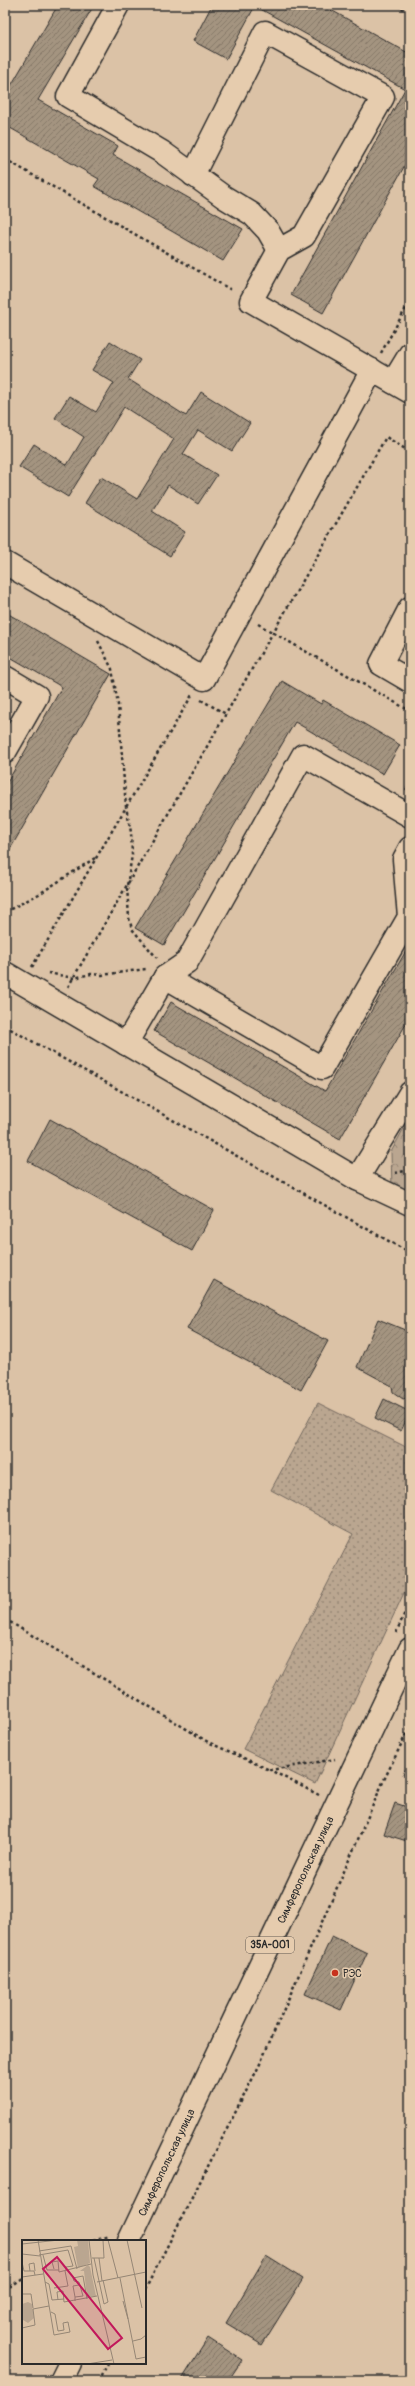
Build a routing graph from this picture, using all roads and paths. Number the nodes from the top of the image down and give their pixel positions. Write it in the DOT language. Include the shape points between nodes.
graph roads {
  1 [pos="118,5"];
  2 [pos="396,5"];
  3 [pos="410,13"];
  4 [pos="5,159"];
  5 [pos="193,175"];
  6 [pos="279,250"];
  7 [pos="251,301"];
  8 [pos="410,301"];
  9 [pos="410,354"];
  10 [pos="372,370"];
  11 [pos="402,387"];
  12 [pos="410,452"];
  13 [pos="5,563"];
  14 [pos="410,608"];
  15 [pos="240,614"];
  16 [pos="273,632"];
  17 [pos="97,639"];
  18 [pos="5,677"];
  19 [pos="410,681"];
  20 [pos="192,695"];
  21 [pos="410,711"];
  22 [pos="5,752"];
  23 [pos="126,807"];
  24 [pos="410,816"];
  25 [pos="410,848"];
  26 [pos="97,857"];
  27 [pos="127,886"];
  28 [pos="5,912"];
  29 [pos="37,971"];
  30 [pos="44,972"];
  31 [pos="5,973"];
  32 [pos="156,973"];
  33 [pos="74,978"];
  34 [pos="66,990"];
  35 [pos="5,1026"];
  36 [pos="126,1044"];
  37 [pos="410,1093"];
  38 [pos="410,1170"];
  39 [pos="391,1174"];
  40 [pos="357,1179"];
  41 [pos="410,1204"];
  42 [pos="410,1253"];
  43 [pos="5,1620"];
  44 [pos="410,1649"];
  45 [pos="410,1726"];
  46 [pos="341,1758"];
  47 [pos="270,1770"];
  48 [pos="322,1796"];
  49 [pos="121,2238"];
  50 [pos="102,2240"];
  51 [pos="22,2279"];
  52 [pos="146,2288"];
  53 [pos="5,2290"];
  54 [pos="70,2364"];
  55 [pos="108,2364"];
  56 [pos="61,2381"];
  57 [pos="99,2381"];
  1 -- 5 [label="main road" via="68,96 162,152"];
  2 -- 3 [label="path"];
  4 -- 7 [label="path"];
  5 -- 6 [label="main road" via="252,214 268,230"];
  5 -- 6 [label="main road" via="266,32 383,97 304,236"];
  6 -- 7 [label="main road"];
  7 -- 10 [label="main road"];
  8 -- 10 [label="path"];
  9 -- 11 [label="main road"];
  10 -- 11 [label="main road"];
  10 -- 15 [label="main road"];
  12 -- 16 [label="path" via="386,437"];
  13 -- 15 [label="main road" via="204,679"];
  14 -- 19 [label="main road" via="381,664"];
  15 -- 16 [label="path"];
  16 -- 21 [label="path"];
  16 -- 27 [label="path"];
  17 -- 23 [label="path" via="112,670 118,705"];
  18 -- 22 [label="main road" via="37,696"];
  20 -- 23 [label="path"];
  23 -- 26 [label="path"];
  23 -- 27 [label="path" via="132,856"];
  24 -- 32 [label="main road" via="303,755 187,962"];
  25 -- 32 [label="main road" via="404,859 409,917 322,1068"];
  26 -- 28 [label="path"];
  26 -- 29 [label="path" via="31,970"];
  27 -- 32 [label="path" via="132,929 159,961"];
  27 -- 33 [label="path"];
  30 -- 33 [label="path"];
  31 -- 36 [label="main road"];
  32 -- 33 [label="path" via="91,974"];
  32 -- 36 [label="main road"];
  33 -- 34 [label="path"];
  35 -- 42 [label="path"];
  36 -- 40 [label="main road"];
  37 -- 40 [label="main road"];
  38 -- 39 [label="path"];
  40 -- 41 [label="main road"];
  43 -- 47 [label="path" via="208,1742"];
  44 -- 49 [label="main road, Симферопольская улица / 35А-001"];
  45 -- 52 [label="path" via="259,2066"];
  46 -- 47 [label="path"];
  47 -- 48 [label="path"];
  49 -- 50 [label="path"];
  51 -- 53 [label="path"];
  54 -- 56 [label="main road"];
  55 -- 57 [label="path"];
}
